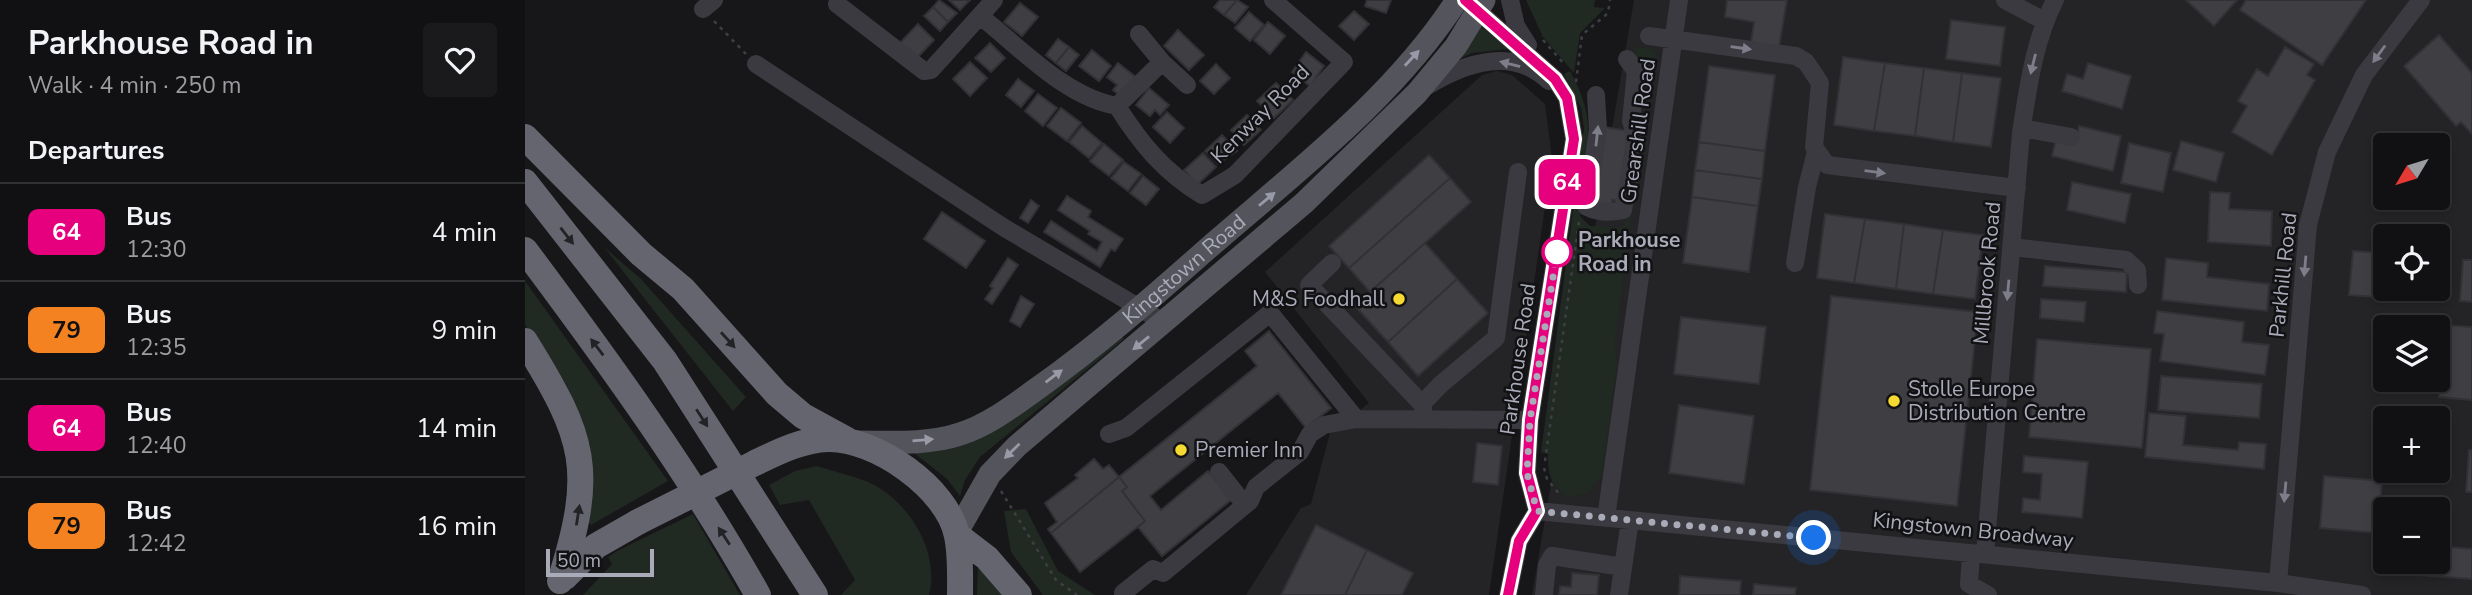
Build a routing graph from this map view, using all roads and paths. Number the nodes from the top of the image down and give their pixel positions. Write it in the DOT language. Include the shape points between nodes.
graph roads {
  1 [pos="994,0"];
  2 [pos="1273,0"];
  3 [pos="1510,0"];
  4 [pos="1679,0"];
  5 [pos="2005,0"];
  6 [pos="2055,0"];
  7 [pos="2416,1"];
  8 [pos="1471,2"];
  9 [pos="708,4"];
  10 [pos="837,4"];
  11 [pos="980,16"];
  12 [pos="2044,21"];
  13 [pos="1139,34"];
  14 [pos="1649,36"];
  15 [pos="1540,37"];
  16 [pos="1674,39"];
  17 [pos="1627,59"];
  18 [pos="1538,61"];
  19 [pos="1162,62"];
  20 [pos="756,64"];
  21 [pos="1555,79"];
  22 [pos="1187,85"];
  23 [pos="1417,93"];
  24 [pos="1596,95"];
  25 [pos="1567,98"];
  26 [pos="1117,106"];
  27 [pos="2022,128"];
  28 [pos="525,137"];
  29 [pos="2071,137"];
  30 [pos="1816,152"];
  31 [pos="1518,172"];
  32 [pos="525,182"];
  33 [pos="2017,188"];
  34 [pos="2012,247"];
  35 [pos="525,250"];
  36 [pos="1332,262"];
  37 [pos="1795,263"];
  38 [pos="2138,285"];
  39 [pos="1139,309"];
  40 [pos="1165,323"];
  41 [pos="525,341"];
  42 [pos="1423,412"];
  43 [pos="1356,419"];
  44 [pos="1530,420"];
  45 [pos="1109,434"];
  46 [pos="851,441"];
  47 [pos="1219,472"];
  48 [pos="990,474"];
  49 [pos="1245,505"];
  50 [pos="1537,511"];
  51 [pos="1606,518"];
  52 [pos="1630,520"];
  53 [pos="957,534"];
  54 [pos="1978,554"];
  55 [pos="1557,556"];
  56 [pos="1623,567"];
  57 [pos="2278,583"];
  58 [pos="555,589"];
  59 [pos="1123,593"];
  60 [pos="758,595"];
  61 [pos="815,595"];
  62 [pos="960,595"];
  63 [pos="1019,595"];
  64 [pos="1077,595"];
  65 [pos="1509,595"];
  66 [pos="1543,595"];
  67 [pos="1553,595"];
  68 [pos="1619,595"];
  69 [pos="1988,595"];
  70 [pos="2362,595"];
  1 -- 11 [label="street"];
  2 -- 26 [label="street, Kenway Road" via="1344,62 1235,175 1202,195 1164,168 1141,144"];
  3 -- 18 [label="street" via="1515,26"];
  4 -- 16 [label="street, Grearshill Road"];
  5 -- 12 [label="street"];
  6 -- 12 [label="street, Millbrook Road"];
  7 -- 57 [label="street, Parkhill Road, one-way" via="2364,75 2327,152 2308,225"];
  8 -- 18 [label="street, Parkhouse Road"];
  8 -- 23 [label="main road, Kingstown Road" via="1456,46"];
  39 -- 8 [label="main road, Kingstown Road, one-way" via="1332,144 1439,29"];
  9 -- 20 [label="path"];
  10 -- 11 [label="street" via="924,71 931,70"];
  11 -- 26 [label="street" via="1067,84 1098,103"];
  12 -- 27 [label="street, Millbrook Road, one-way"];
  13 -- 19 [label="street"];
  14 -- 16 [label="street"];
  15 -- 21 [label="path" via="1568,68"];
  16 -- 30 [label="street, one-way" via="1796,55 1806,62 1820,83"];
  16 -- 51 [label="street, Grearshill Road"];
  17 -- 24 [label="street, one-way" via="1636,71 1632,157 1623,210 1587,207 1598,130"];
  18 -- 21 [label="street, Parkhouse Road"];
  19 -- 22 [label="street"];
  19 -- 26 [label="street"];
  20 -- 39 [label="street" via="1003,227"];
  21 -- 25 [label="street, Parkhouse Road"];
  25 -- 23 [label="street, one-way" via="1542,75 1490,59 1466,65"];
  23 -- 40 [label="main road, Kingstown Road" via="1304,202"];
  25 -- 44 [label="street, Parkhouse Road" via="1574,139"];
  27 -- 29 [label="street"];
  27 -- 33 [label="street, Millbrook Road"];
  28 -- 46 [label="highway, one-way" via="641,254 683,289 777,394 815,424"];
  30 -- 33 [label="street, one-way" via="1827,164 1839,167"];
  30 -- 37 [label="street"];
  31 -- 42 [label="street" via="1496,338 1440,385"];
  32 -- 61 [label="highway, one-way" via="665,361"];
  33 -- 34 [label="street, Millbrook Road"];
  34 -- 38 [label="street" via="2126,260 2137,270"];
  34 -- 54 [label="street, Millbrook Road, one-way"];
  60 -- 35 [label="highway, one-way" via="625,383"];
  36 -- 42 [label="street" via="1309,285"];
  39 -- 40 [label="street"];
  46 -- 39 [label="main road, Kingstown Road, one-way" via="926,441 961,434 999,415"];
  40 -- 48 [label="main road, Kingstown Road, one-way" via="1054,414"];
  58 -- 41 [label="highway, one-way" via="578,518 580,461 569,418"];
  42 -- 43 [label="street"];
  42 -- 44 [label="street"];
  43 -- 45 [label="street" via="1270,313 1126,428"];
  43 -- 49 [label="street" via="1324,425 1310,433 1300,452 1256,487"];
  44 -- 50 [label="street, Parkhouse Road" via="1527,473"];
  46 -- 53 [label="highway" via="913,473 941,503"];
  46 -- 58 [label="highway, bridge" via="809,441 757,462 596,546"];
  47 -- 49 [label="street"];
  48 -- 53 [label="main road, Kingstown Road"];
  48 -- 64 [label="path" via="1056,580"];
  49 -- 59 [label="street" via="1163,573 1153,569"];
  50 -- 51 [label="street, Kingstown Broadway"];
  50 -- 65 [label="street" via="1519,541"];
  51 -- 52 [label="street, Kingstown Broadway"];
  52 -- 54 [label="street, Kingstown Broadway"];
  52 -- 56 [label="street"];
  53 -- 62 [label="highway"];
  53 -- 63 [label="highway" via="987,558"];
  54 -- 57 [label="street, Kingstown Broadway"];
  54 -- 69 [label="street, Millbrook Road" via="1969,584"];
  55 -- 56 [label="street"];
  55 -- 66 [label="street" via="1546,565"];
  55 -- 67 [label="street"];
  56 -- 68 [label="street"];
  57 -- 70 [label="street, Kingstown Broadway"];
}
